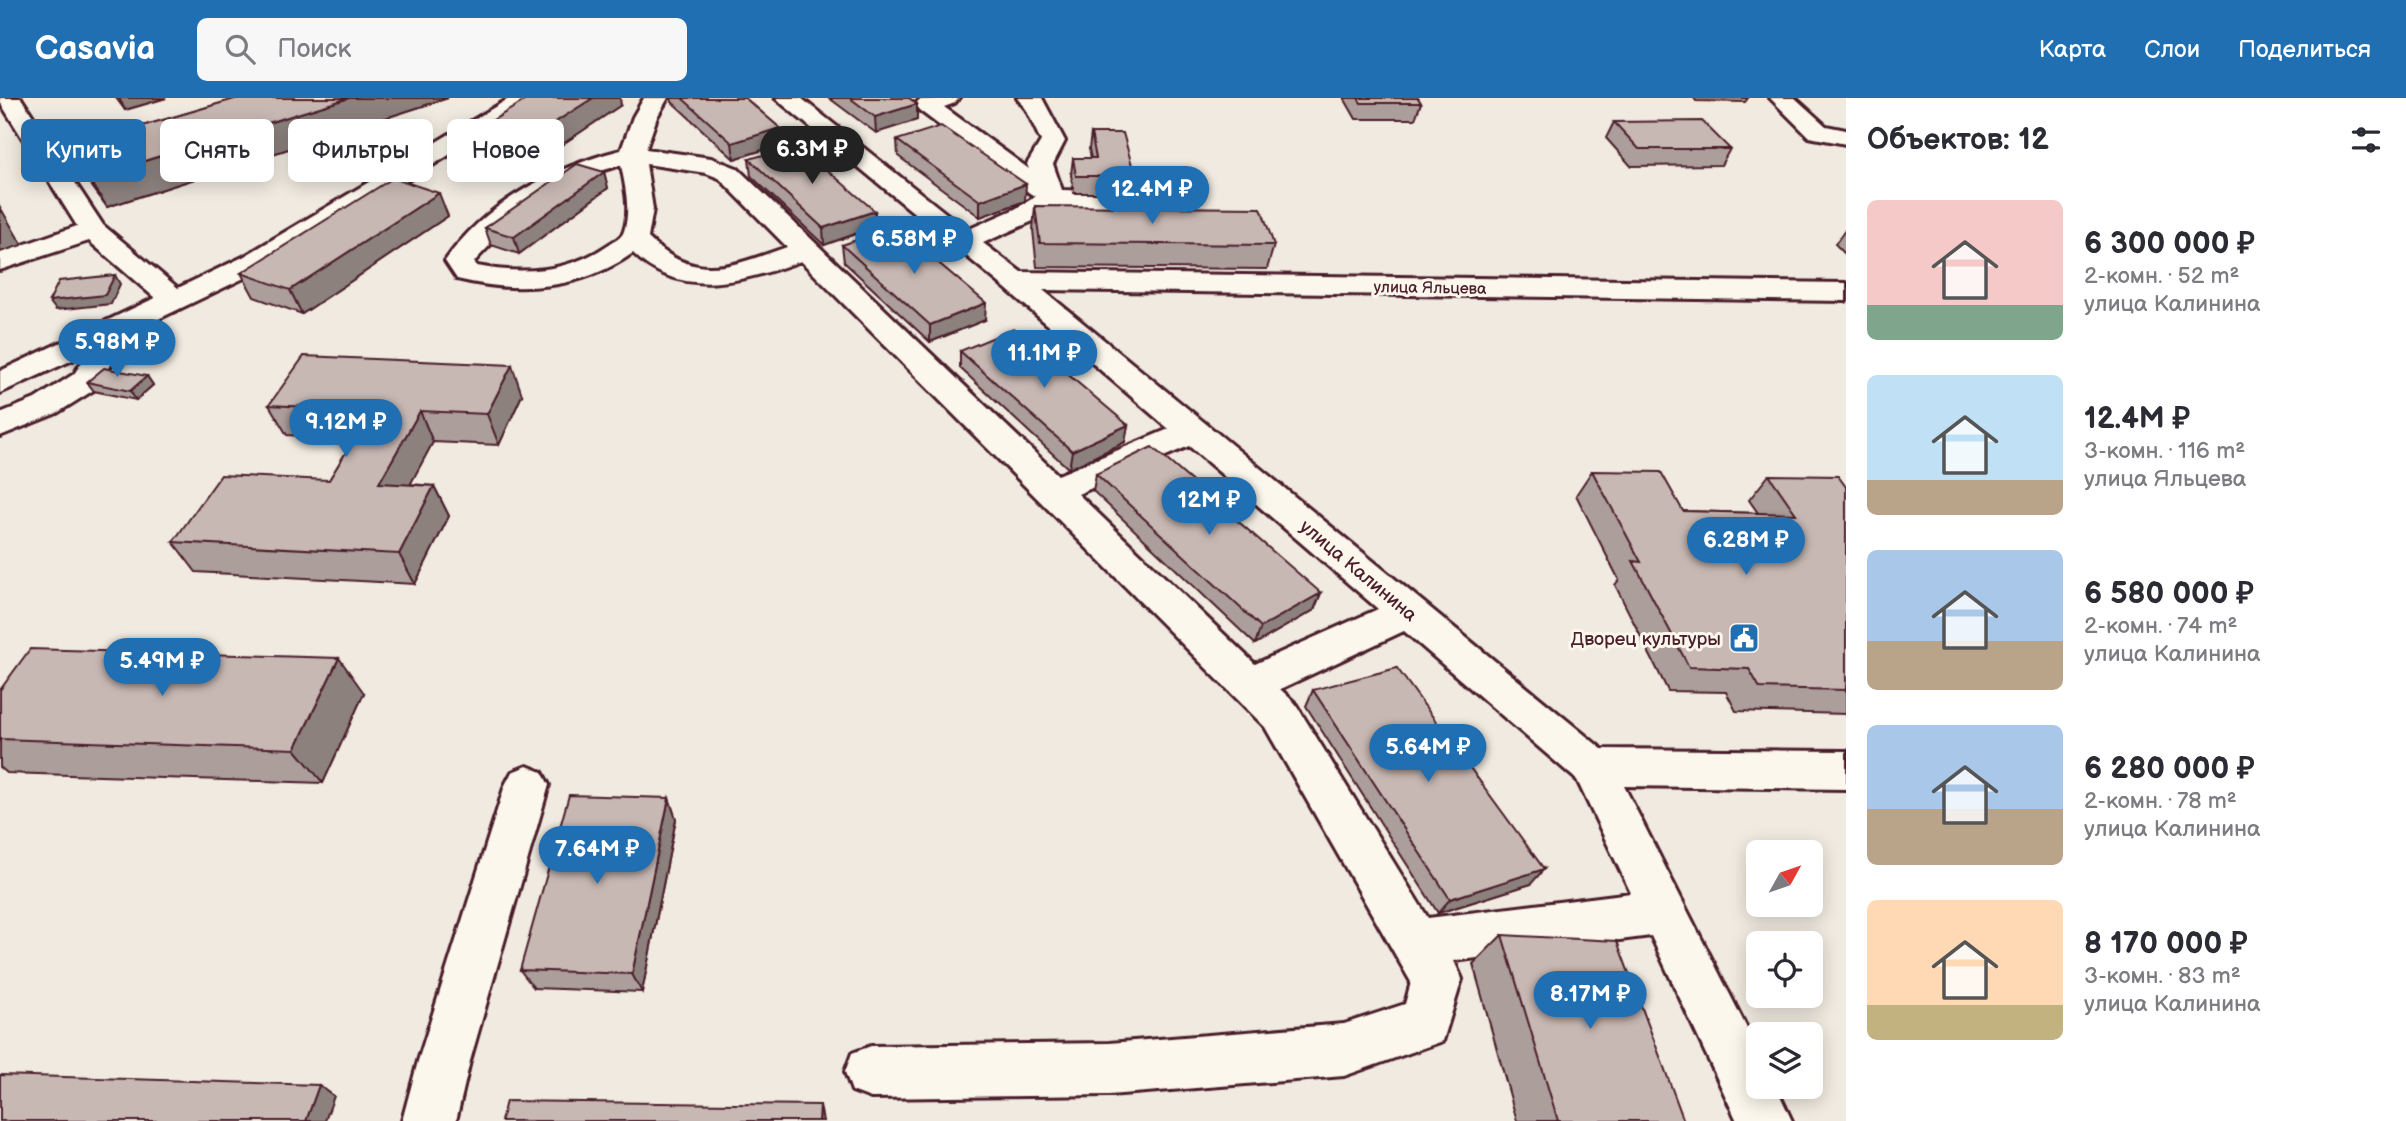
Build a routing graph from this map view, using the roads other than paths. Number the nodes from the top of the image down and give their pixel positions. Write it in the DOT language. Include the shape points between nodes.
graph roads {
  1 [pos="526,98"];
  2 [pos="656,98"];
  3 [pos="787,98"];
  4 [pos="947,98"];
  5 [pos="1029,98"];
  6 [pos="1782,98"];
  7 [pos="19,100"];
  8 [pos="29,119"];
  9 [pos="1846,137"];
  10 [pos="152,149"];
  11 [pos="146,151"];
  12 [pos="632,155"];
  13 [pos="62,182"];
  14 [pos="1052,198"];
  15 [pos="1183,201"];
  16 [pos="93,230"];
  17 [pos="634,239"];
  18 [pos="964,241"];
  19 [pos="804,250"];
  20 [pos="0,262"];
  21 [pos="1014,281"];
  22 [pos="1846,292"];
  23 [pos="176,301"];
  24 [pos="118,329"];
  25 [pos="0,383"];
  26 [pos="0,425"];
  27 [pos="1193,431"];
  28 [pos="1051,492"];
  29 [pos="1408,612"];
  30 [pos="1249,685"];
  31 [pos="1593,767"];
  32 [pos="1846,770"];
  33 [pos="527,785"];
  34 [pos="1663,912"];
  35 [pos="1416,943"];
  36 [pos="871,1072"];
  37 [pos="429,1121"];
  38 [pos="1765,1121"];
  1 -- 23 [label="street" via="253,263"];
  2 -- 12 [label="street"];
  3 -- 18 [label="street, улица Калинина"];
  4 -- 14 [label="street" via="927,105"];
  5 -- 14 [label="street" via="1053,141 1040,164"];
  6 -- 9 [label="street" via="1818,132"];
  7 -- 8 [label="street"];
  10 -- 11 [label="street"];
  12 -- 17 [label="street" via="641,209"];
  12 -- 17 [label="street" via="575,172 524,203 459,261 467,273 494,279 570,274 609,259"];
  12 -- 19 [label="street" via="711,166 728,173"];
  13 -- 16 [label="street"];
  14 -- 15 [label="street"];
  14 -- 18 [label="street"];
  16 -- 20 [label="street"];
  16 -- 23 [label="street"];
  17 -- 19 [label="street" via="664,265 702,277 747,270"];
  18 -- 21 [label="street, улица Калинина"];
  19 -- 28 [label="street"];
  21 -- 22 [label="street, улица Яльцева"];
  21 -- 27 [label="street, улица Калинина"];
  23 -- 24 [label="street"];
  24 -- 25 [label="street"];
  24 -- 26 [label="street" via="86,382 46,407"];
  27 -- 28 [label="street"];
  27 -- 29 [label="street, улица Калинина"];
  28 -- 30 [label="street"];
  29 -- 30 [label="street"];
  29 -- 31 [label="street, улица Калинина"];
  30 -- 35 [label="street" via="1280,715"];
  31 -- 32 [label="street"];
  31 -- 34 [label="street, улица Калинина"];
  33 -- 37 [label="street"];
  34 -- 35 [label="street"];
  34 -- 38 [label="street, улица Калинина"];
  35 -- 36 [label="street" via="1437,979 1425,1023 1344,1050 1109,1069"];
}
